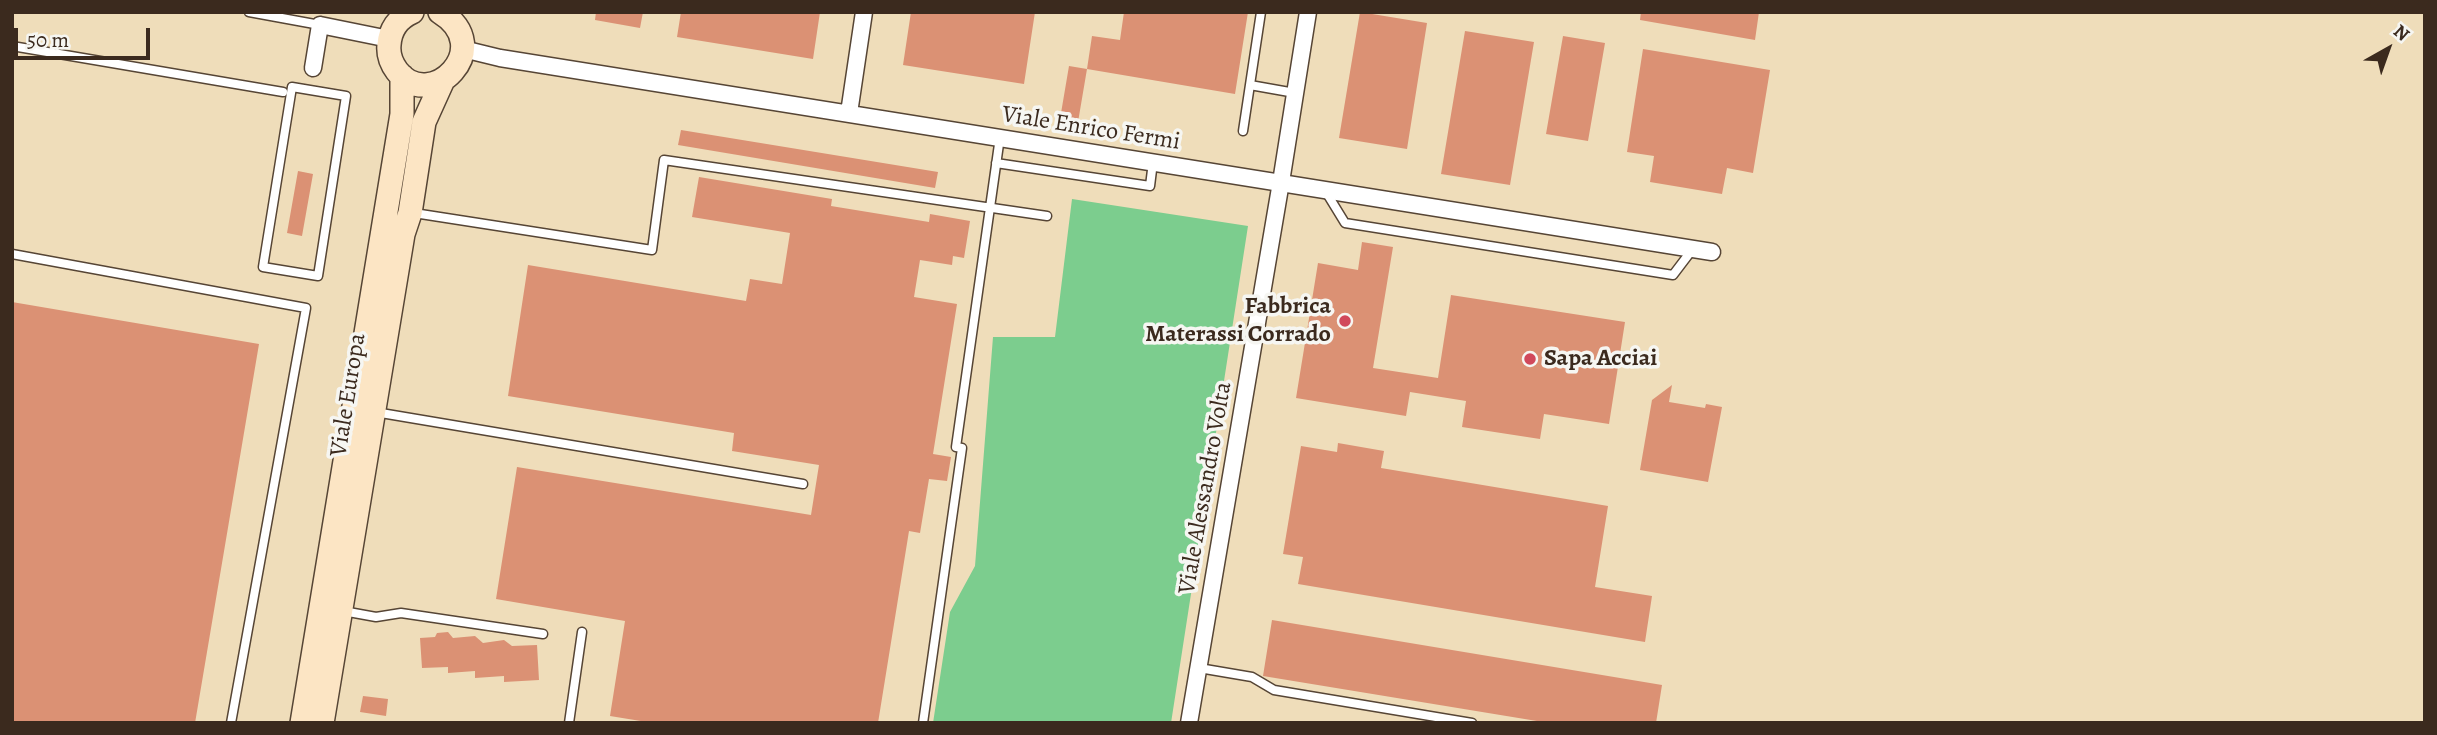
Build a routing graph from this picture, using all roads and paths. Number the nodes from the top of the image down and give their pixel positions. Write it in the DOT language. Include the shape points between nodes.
graph roads {
  1 [pos="249,12"];
  2 [pos="864,12"];
  3 [pos="1261,12"];
  4 [pos="410,13"];
  5 [pos="1305,13"];
  6 [pos="281,15"];
  7 [pos="454,23"];
  8 [pos="320,25"];
  9 [pos="389,39"];
  10 [pos="12,46"];
  11 [pos="313,68"];
  12 [pos="402,76"];
  13 [pos="443,80"];
  14 [pos="1250,85"];
  15 [pos="309,90"];
  16 [pos="283,92"];
  17 [pos="1295,93"];
  18 [pos="849,113"];
  19 [pos="1243,131"];
  20 [pos="1000,137"];
  21 [pos="1153,162"];
  22 [pos="996,163"];
  23 [pos="1281,182"];
  24 [pos="1325,189"];
  25 [pos="990,207"];
  26 [pos="410,213"];
  27 [pos="1047,216"];
  28 [pos="1693,248"];
  29 [pos="1712,252"];
  30 [pos="12,254"];
  31 [pos="373,411"];
  32 [pos="803,484"];
  33 [pos="340,610"];
  34 [pos="582,632"];
  35 [pos="543,634"];
  36 [pos="1199,668"];
  37 [pos="319,722"];
  38 [pos="231,723"];
  39 [pos="569,723"];
  40 [pos="923,723"];
  41 [pos="1189,723"];
  42 [pos="1472,723"];
  1 -- 6 [label="lane"];
  2 -- 18 [label="street"];
  3 -- 14 [label="lane"];
  4 -- 9 [label="main road" via="399,20"];
  5 -- 17 [label="street, Viale Alessandro Volta"];
  6 -- 8 [label="lane"];
  7 -- 13 [label="main road, Viale Europa" via="460,61"];
  7 -- 18 [label="street, Viale Enrico Fermi" via="500,58"];
  8 -- 9 [label="street"];
  8 -- 11 [label="street"];
  9 -- 12 [label="main road" via="388,51"];
  10 -- 16 [label="lane"];
  11 -- 15 [label="lane"];
  12 -- 13 [label="main road" via="419,84"];
  12 -- 37 [label="main road, Viale Europa" via="402,114"];
  13 -- 26 [label="main road, Viale Europa" via="424,122"];
  14 -- 17 [label="lane"];
  14 -- 19 [label="lane"];
  15 -- 15 [label="lane" via="346,96 318,276 263,267 292,88"];
  17 -- 23 [label="street, Viale Alessandro Volta"];
  18 -- 20 [label="street, Viale Enrico Fermi"];
  20 -- 21 [label="street, Viale Enrico Fermi"];
  20 -- 22 [label="lane"];
  21 -- 22 [label="lane" via="1150,186"];
  21 -- 23 [label="street, Viale Enrico Fermi"];
  22 -- 25 [label="lane"];
  23 -- 24 [label="street, Viale Enrico Fermi"];
  23 -- 36 [label="street, Viale Alessandro Volta"];
  24 -- 28 [label="street, Viale Enrico Fermi"];
  24 -- 28 [label="lane" via="1345,223 1673,275"];
  25 -- 26 [label="lane" via="664,160 652,250"];
  25 -- 27 [label="lane"];
  25 -- 40 [label="lane"];
  26 -- 31 [label="main road, Viale Europa" via="402,234"];
  28 -- 29 [label="street, Viale Enrico Fermi"];
  30 -- 38 [label="lane" via="306,308"];
  31 -- 32 [label="lane"];
  31 -- 33 [label="main road, Viale Europa"];
  33 -- 35 [label="lane"];
  33 -- 37 [label="main road, Viale Europa"];
  34 -- 39 [label="lane"];
  36 -- 41 [label="street, Viale Alessandro Volta"];
  36 -- 42 [label="lane" via="1251,677 1274,690"];
}
